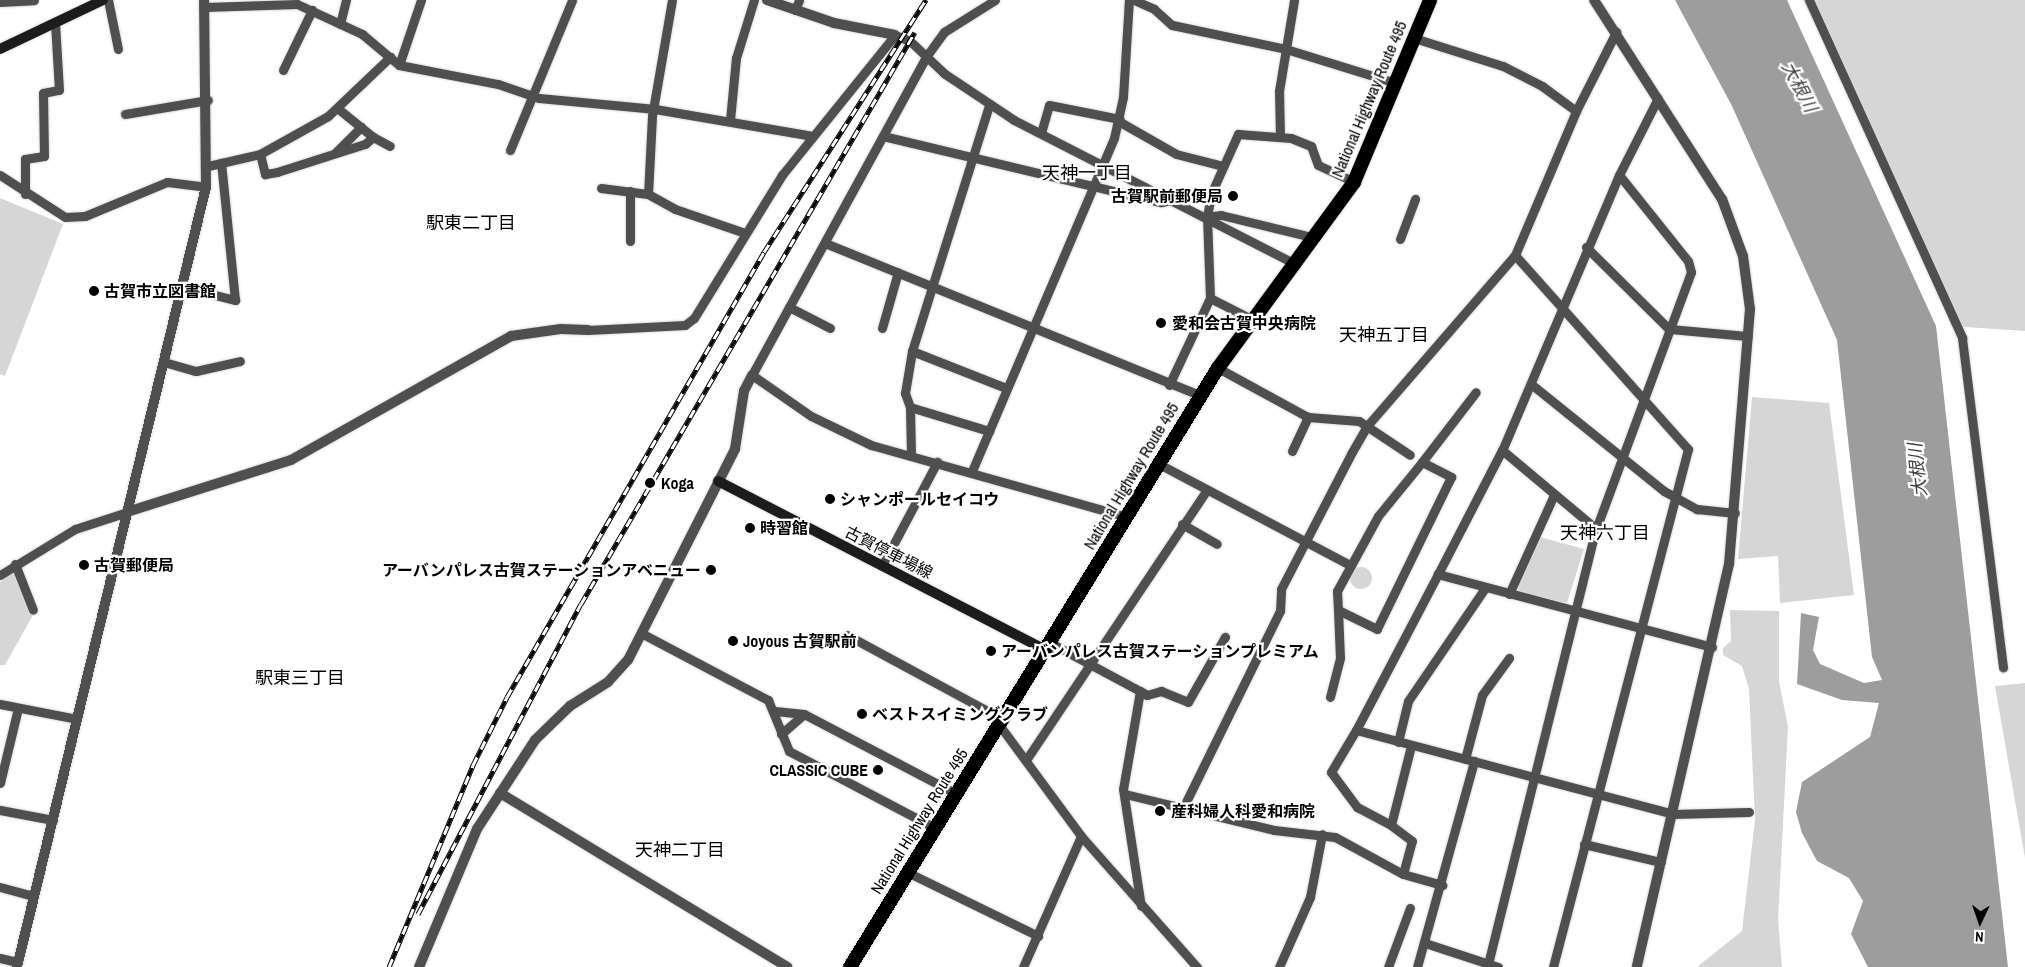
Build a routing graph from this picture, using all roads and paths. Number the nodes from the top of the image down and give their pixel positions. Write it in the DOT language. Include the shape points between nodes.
graph roads {
  1 [pos="34,0"];
  2 [pos="104,0"];
  3 [pos="108,0"];
  4 [pos="346,0"];
  5 [pos="420,0"];
  6 [pos="572,0"];
  7 [pos="672,0"];
  8 [pos="754,0"];
  9 [pos="767,0"];
  10 [pos="995,0"];
  11 [pos="1129,0"];
  12 [pos="1134,0"];
  13 [pos="1294,0"];
  14 [pos="1430,0"];
  15 [pos="1594,0"];
  16 [pos="1809,0"];
  17 [pos="0,2"];
  18 [pos="266,2"];
  19 [pos="205,3"];
  20 [pos="797,5"];
  21 [pos="312,10"];
  22 [pos="55,23"];
  23 [pos="340,24"];
  24 [pos="1616,32"];
  25 [pos="895,35"];
  26 [pos="1414,38"];
  27 [pos="0,49"];
  28 [pos="118,49"];
  29 [pos="1286,49"];
  30 [pos="390,57"];
  31 [pos="926,57"];
  32 [pos="399,65"];
  33 [pos="283,70"];
  34 [pos="1396,83"];
  35 [pos="532,96"];
  36 [pos="1658,98"];
  37 [pos="208,100"];
  38 [pos="989,105"];
  39 [pos="337,108"];
  40 [pos="655,109"];
  41 [pos="1576,111"];
  42 [pos="125,114"];
  43 [pos="730,120"];
  44 [pos="1120,121"];
  45 [pos="361,127"];
  46 [pos="1041,132"];
  47 [pos="814,136"];
  48 [pos="883,136"];
  49 [pos="373,137"];
  50 [pos="1280,137"];
  51 [pos="390,146"];
  52 [pos="510,150"];
  53 [pos="335,153"];
  54 [pos="260,154"];
  55 [pos="971,158"];
  56 [pos="221,163"];
  57 [pos="1103,164"];
  58 [pos="208,166"];
  59 [pos="1222,166"];
  60 [pos="0,175"];
  61 [pos="1619,175"];
  62 [pos="1354,182"];
  63 [pos="1095,186"];
  64 [pos="206,187"];
  65 [pos="601,188"];
  66 [pos="630,191"];
  67 [pos="25,194"];
  68 [pos="648,194"];
  69 [pos="1415,199"];
  70 [pos="1172,200"];
  71 [pos="1207,217"];
  72 [pos="746,233"];
  73 [pos="1315,238"];
  74 [pos="630,240"];
  75 [pos="1400,240"];
  76 [pos="825,243"];
  77 [pos="1586,247"];
  78 [pos="1515,255"];
  79 [pos="1296,264"];
  80 [pos="898,272"];
  81 [pos="183,287"];
  82 [pos="932,288"];
  83 [pos="1210,298"];
  84 [pos="1561,306"];
  85 [pos="789,307"];
  86 [pos="1253,320"];
  87 [pos="830,328"];
  88 [pos="882,328"];
  89 [pos="1032,328"];
  90 [pos="1669,329"];
  91 [pos="588,330"];
  92 [pos="1748,336"];
  93 [pos="912,351"];
  94 [pos="240,361"];
  95 [pos="164,362"];
  96 [pos="1218,368"];
  97 [pos="752,375"];
  98 [pos="1531,384"];
  99 [pos="1169,385"];
  100 [pos="1006,388"];
  101 [pos="1476,392"];
  102 [pos="1643,395"];
  103 [pos="1201,396"];
  104 [pos="910,407"];
  105 [pos="1308,417"];
  106 [pos="1367,426"];
  107 [pos="989,431"];
  108 [pos="1502,450"];
  109 [pos="1292,452"];
  110 [pos="1622,453"];
  111 [pos="910,455"];
  112 [pos="1410,455"];
  113 [pos="937,462"];
  114 [pos="1422,462"];
  115 [pos="1159,464"];
  116 [pos="972,471"];
  117 [pos="718,481"];
  118 [pos="1207,490"];
  119 [pos="1554,495"];
  120 [pos="1675,496"];
  121 [pos="127,512"];
  122 [pos="1735,513"];
  123 [pos="1126,517"];
  124 [pos="1182,524"];
  125 [pos="1596,529"];
  126 [pos="1308,543"];
  127 [pos="1217,544"];
  128 [pos="15,564"];
  129 [pos="1350,565"];
  130 [pos="882,566"];
  131 [pos="1438,574"];
  132 [pos="0,575"];
  133 [pos="1485,588"];
  134 [pos="1509,594"];
  135 [pos="33,610"];
  136 [pos="1338,610"];
  137 [pos="1578,612"];
  138 [pos="1640,629"];
  139 [pos="641,633"];
  140 [pos="847,635"];
  141 [pos="1225,637"];
  142 [pos="1712,647"];
  143 [pos="1046,650"];
  144 [pos="1509,658"];
  145 [pos="1087,664"];
  146 [pos="2003,667"];
  147 [pos="1140,692"];
  148 [pos="1330,697"];
  149 [pos="0,704"];
  150 [pos="18,708"];
  151 [pos="775,711"];
  152 [pos="804,714"];
  153 [pos="77,719"];
  154 [pos="1002,723"];
  155 [pos="1356,730"];
  156 [pos="781,734"];
  157 [pos="1398,742"];
  158 [pos="1411,746"];
  159 [pos="1026,760"];
  160 [pos="1469,760"];
  161 [pos="1536,778"];
  162 [pos="0,783"];
  163 [pos="500,793"];
  164 [pos="1597,793"];
  165 [pos="957,794"];
  166 [pos="1125,794"];
  167 [pos="1182,808"];
  168 [pos="0,810"];
  169 [pos="1749,812"];
  170 [pos="1673,814"];
  171 [pos="53,820"];
  172 [pos="1391,825"];
  173 [pos="935,828"];
  174 [pos="1322,834"];
  175 [pos="1081,836"];
  176 [pos="1584,844"];
  177 [pos="1661,862"];
  178 [pos="907,872"];
  179 [pos="1403,874"];
  180 [pos="1442,885"];
  181 [pos="0,888"];
  182 [pos="34,896"];
  183 [pos="1141,906"];
  184 [pos="1410,908"];
  185 [pos="1038,936"];
  186 [pos="1425,943"];
  187 [pos="0,958"];
  188 [pos="1488,964"];
  189 [pos="18,965"];
  190 [pos="853,966"];
  191 [pos="420,967"];
  192 [pos="787,967"];
  193 [pos="1023,967"];
  194 [pos="1197,967"];
  195 [pos="1279,967"];
  196 [pos="1388,967"];
  197 [pos="1418,967"];
  198 [pos="1498,967"];
  199 [pos="1553,967"];
  200 [pos="1637,967"];
  1 -- 17 [label="street"];
  2 -- 22 [label="main road"];
  3 -- 28 [label="street"];
  4 -- 23 [label="street"];
  5 -- 32 [label="street"];
  6 -- 35 [label="street"];
  7 -- 40 [label="street"];
  8 -- 43 [label="street" via="736,58"];
  9 -- 20 [label="street"];
  10 -- 31 [label="street" via="944,32"];
  11 -- 44 [label="street"];
  12 -- 29 [label="street" via="1154,9 1172,25"];
  13 -- 29 [label="street"];
  14 -- 26 [label="highway, National Highway Route 495"];
  15 -- 24 [label="street"];
  16 -- 146 [label="street" via="1962,338"];
  18 -- 19 [label="street"];
  18 -- 21 [label="street" via="297,4"];
  19 -- 37 [label="street"];
  20 -- 25 [label="street"];
  21 -- 23 [label="street"];
  21 -- 33 [label="street"];
  22 -- 27 [label="main road"];
  22 -- 67 [label="street" via="60,90 43,93 44,156 24,159"];
  23 -- 30 [label="street"];
  24 -- 36 [label="street"];
  24 -- 41 [label="street"];
  25 -- 31 [label="street" via="910,41"];
  25 -- 47 [label="street"];
  26 -- 34 [label="highway, National Highway Route 495"];
  26 -- 41 [label="street" via="1503,66 1542,86"];
  29 -- 34 [label="street"];
  29 -- 50 [label="street" via="1279,91"];
  30 -- 32 [label="street"];
  30 -- 39 [label="street"];
  31 -- 38 [label="street"];
  31 -- 48 [label="street"];
  32 -- 35 [label="street" via="498,84"];
  34 -- 62 [label="highway, National Highway Route 495"];
  35 -- 40 [label="street"];
  35 -- 52 [label="street"];
  36 -- 61 [label="street"];
  36 -- 92 [label="street" via="1722,199 1733,224 1748,282"];
  37 -- 42 [label="street"];
  37 -- 58 [label="street"];
  38 -- 46 [label="street"];
  38 -- 55 [label="street"];
  39 -- 45 [label="street"];
  39 -- 54 [label="street"];
  40 -- 43 [label="street"];
  40 -- 68 [label="street"];
  41 -- 78 [label="street"];
  43 -- 47 [label="street"];
  44 -- 46 [label="street" via="1049,105"];
  44 -- 57 [label="street"];
  44 -- 59 [label="street" via="1176,154"];
  45 -- 49 [label="street"];
  45 -- 53 [label="street"];
  46 -- 57 [label="street"];
  47 -- 72 [label="street"];
  48 -- 55 [label="street"];
  48 -- 76 [label="street"];
  49 -- 51 [label="street"];
  49 -- 53 [label="street"];
  50 -- 59 [label="street" via="1238,134"];
  50 -- 62 [label="street" via="1311,146 1318,165"];
  53 -- 54 [label="street" via="265,174"];
  54 -- 56 [label="street"];
  55 -- 63 [label="street"];
  55 -- 82 [label="street"];
  56 -- 58 [label="street"];
  56 -- 81 [label="street" via="235,300"];
  57 -- 63 [label="street"];
  57 -- 70 [label="street"];
  58 -- 64 [label="street"];
  59 -- 71 [label="street"];
  60 -- 67 [label="street"];
  61 -- 77 [label="street"];
  61 -- 90 [label="street" via="1688,261 1691,272"];
  62 -- 73 [label="highway, National Highway Route 495"];
  63 -- 70 [label="street" via="1161,202"];
  63 -- 89 [label="street"];
  64 -- 67 [label="street" via="167,182 75,218 56,214"];
  64 -- 81 [label="street"];
  65 -- 66 [label="street"];
  66 -- 68 [label="street"];
  66 -- 74 [label="street"];
  68 -- 72 [label="street" via="675,209"];
  69 -- 75 [label="street"];
  70 -- 71 [label="street"];
  71 -- 73 [label="street" via="1221,215"];
  71 -- 79 [label="street"];
  71 -- 83 [label="street"];
  72 -- 91 [label="street" via="685,325"];
  73 -- 79 [label="highway, National Highway Route 495"];
  76 -- 80 [label="street"];
  76 -- 85 [label="street"];
  77 -- 84 [label="street"];
  77 -- 90 [label="street"];
  78 -- 84 [label="street"];
  78 -- 106 [label="street"];
  79 -- 86 [label="highway, National Highway Route 495"];
  80 -- 82 [label="street"];
  80 -- 88 [label="street"];
  81 -- 95 [label="street"];
  82 -- 89 [label="street"];
  82 -- 93 [label="street"];
  83 -- 86 [label="street"];
  83 -- 99 [label="street"];
  84 -- 98 [label="street" via="1561,318"];
  84 -- 102 [label="street"];
  85 -- 87 [label="street"];
  85 -- 97 [label="street"];
  86 -- 96 [label="highway, National Highway Route 495"];
  89 -- 99 [label="street"];
  89 -- 100 [label="street"];
  90 -- 92 [label="street"];
  90 -- 102 [label="street"];
  91 -- 121 [label="street" via="560,328 511,336 291,460"];
  92 -- 122 [label="street"];
  93 -- 100 [label="street"];
  93 -- 104 [label="street" via="905,393"];
  94 -- 95 [label="street" via="196,371"];
  95 -- 121 [label="street"];
  96 -- 103 [label="highway, National Highway Route 495"];
  96 -- 105 [label="street"];
  97 -- 111 [label="street" via="851,436"];
  97 -- 117 [label="street" via="744,391 735,449"];
  98 -- 108 [label="street"];
  98 -- 110 [label="street"];
  99 -- 103 [label="street"];
  100 -- 107 [label="street"];
  101 -- 114 [label="street"];
  102 -- 110 [label="street"];
  102 -- 120 [label="street" via="1688,448"];
  103 -- 115 [label="highway, National Highway Route 495"];
  104 -- 107 [label="street"];
  104 -- 111 [label="street"];
  105 -- 106 [label="street" via="1342,418"];
  105 -- 109 [label="street"];
  106 -- 112 [label="street"];
  106 -- 126 [label="street"];
  107 -- 116 [label="street"];
  108 -- 119 [label="street"];
  108 -- 131 [label="street"];
  110 -- 120 [label="street" via="1651,482"];
  110 -- 125 [label="street"];
  111 -- 113 [label="street"];
  113 -- 116 [label="street"];
  113 -- 130 [label="street"];
  114 -- 129 [label="street" via="1378,516"];
  114 -- 136 [label="street" via="1451,477 1376,629"];
  115 -- 118 [label="street"];
  115 -- 123 [label="highway, National Highway Route 495"];
  116 -- 123 [label="street"];
  117 -- 130 [label="main road, 古賀停車場線"];
  117 -- 139 [label="street"];
  118 -- 124 [label="street"];
  118 -- 126 [label="street"];
  119 -- 125 [label="street"];
  119 -- 134 [label="street"];
  120 -- 122 [label="street" via="1697,509"];
  120 -- 138 [label="street"];
  121 -- 128 [label="street" via="75,529"];
  121 -- 153 [label="street"];
  122 -- 142 [label="street"];
  123 -- 143 [label="highway, National Highway Route 495"];
  124 -- 127 [label="street"];
  124 -- 145 [label="street"];
  125 -- 137 [label="street"];
  126 -- 129 [label="street"];
  126 -- 167 [label="street" via="1280,589 1280,611"];
  128 -- 132 [label="street"];
  128 -- 135 [label="street"];
  129 -- 136 [label="street" via="1337,591"];
  130 -- 143 [label="main road, 古賀停車場線"];
  131 -- 133 [label="street"];
  131 -- 155 [label="street"];
  133 -- 134 [label="street"];
  133 -- 157 [label="street" via="1408,701"];
  134 -- 137 [label="street"];
  136 -- 148 [label="street" via="1340,658"];
  137 -- 138 [label="street"];
  137 -- 161 [label="street"];
  138 -- 142 [label="street"];
  138 -- 164 [label="street"];
  139 -- 151 [label="street" via="768,700"];
  139 -- 163 [label="street" via="620,671 549,724"];
  140 -- 154 [label="street"];
  141 -- 147 [label="street" via="1188,702 1161,691 1147,695"];
  142 -- 170 [label="street"];
  143 -- 145 [label="street" via="1056,646"];
  143 -- 154 [label="highway, National Highway Route 495"];
  144 -- 160 [label="street" via="1482,695"];
  145 -- 147 [label="street"];
  145 -- 159 [label="street"];
  147 -- 166 [label="street" via="1123,769"];
  149 -- 150 [label="street"];
  150 -- 153 [label="street"];
  150 -- 162 [label="street"];
  151 -- 152 [label="street"];
  151 -- 156 [label="street"];
  152 -- 156 [label="street"];
  152 -- 165 [label="street"];
  153 -- 171 [label="street"];
  154 -- 159 [label="street"];
  154 -- 165 [label="highway, National Highway Route 495"];
  155 -- 157 [label="street"];
  155 -- 172 [label="street" via="1331,772 1356,807"];
  156 -- 173 [label="street" via="789,751"];
  157 -- 158 [label="street"];
  158 -- 160 [label="street"];
  158 -- 172 [label="street"];
  159 -- 175 [label="street"];
  160 -- 161 [label="street"];
  160 -- 180 [label="street"];
  161 -- 164 [label="street"];
  161 -- 188 [label="street"];
  163 -- 191 [label="street" via="477,829"];
  163 -- 192 [label="street"];
  164 -- 170 [label="street"];
  164 -- 176 [label="street"];
  165 -- 173 [label="highway, National Highway Route 495"];
  166 -- 167 [label="street"];
  166 -- 183 [label="street"];
  167 -- 174 [label="street" via="1274,830"];
  168 -- 171 [label="street"];
  169 -- 170 [label="street"];
  170 -- 177 [label="street"];
  171 -- 182 [label="street"];
  172 -- 179 [label="street" via="1412,840"];
  173 -- 178 [label="highway, National Highway Route 495"];
  174 -- 179 [label="street" via="1335,836"];
  174 -- 195 [label="street" via="1310,897"];
  175 -- 183 [label="street"];
  175 -- 185 [label="street"];
  176 -- 177 [label="street"];
  176 -- 199 [label="street"];
  177 -- 200 [label="street"];
  178 -- 185 [label="street"];
  178 -- 190 [label="highway, National Highway Route 495"];
  179 -- 180 [label="street"];
  180 -- 186 [label="street"];
  181 -- 182 [label="street"];
  182 -- 189 [label="street"];
  183 -- 194 [label="street"];
  184 -- 196 [label="street"];
  185 -- 193 [label="street"];
  186 -- 188 [label="street"];
  186 -- 197 [label="street"];
  187 -- 189 [label="street"];
  188 -- 198 [label="street"];
}
